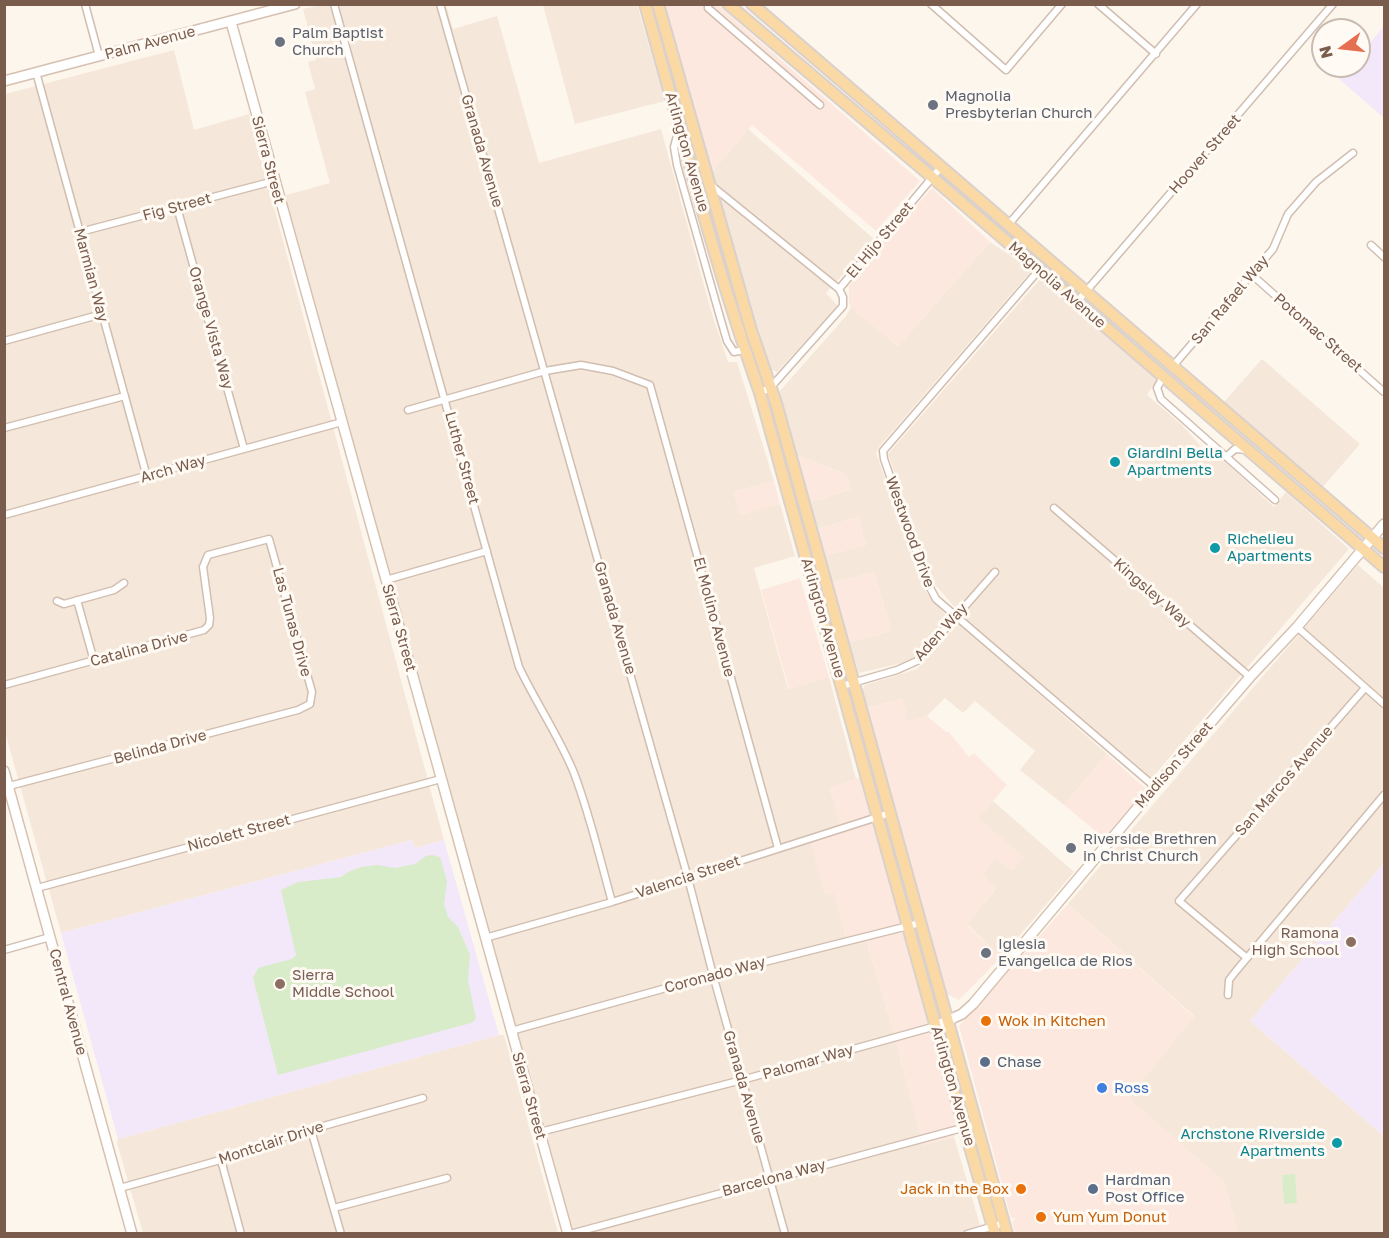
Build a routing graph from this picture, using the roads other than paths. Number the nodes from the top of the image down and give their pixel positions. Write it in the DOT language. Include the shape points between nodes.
graph roads {
  1 [pos="85,4"];
  2 [pos="295,4"];
  3 [pos="334,4"];
  4 [pos="440,4"];
  5 [pos="645,4"];
  6 [pos="658,4"];
  7 [pos="708,4"];
  8 [pos="728,4"];
  9 [pos="752,4"];
  10 [pos="931,4"];
  11 [pos="1062,4"];
  12 [pos="1098,4"];
  13 [pos="1197,4"];
  14 [pos="1333,4"];
  15 [pos="231,22"];
  16 [pos="1155,54"];
  17 [pos="99,56"];
  18 [pos="36,72"];
  19 [pos="4,81"];
  20 [pos="820,105"];
  21 [pos="679,125"];
  22 [pos="1353,153"];
  23 [pos="941,167"];
  24 [pos="933,178"];
  25 [pos="274,181"];
  26 [pos="709,184"];
  27 [pos="177,207"];
  28 [pos="706,220"];
  29 [pos="693,224"];
  30 [pos="1008,225"];
  31 [pos="80,232"];
  32 [pos="1371,245"];
  33 [pos="1384,257"];
  34 [pos="1039,270"];
  35 [pos="1251,274"];
  36 [pos="839,289"];
  37 [pos="1086,292"];
  38 [pos="1076,303"];
  39 [pos="102,314"];
  40 [pos="4,341"];
  41 [pos="744,350"];
  42 [pos="1173,366"];
  43 [pos="545,371"];
  44 [pos="1163,377"];
  45 [pos="771,387"];
  46 [pos="1384,392"];
  47 [pos="760,393"];
  48 [pos="125,396"];
  49 [pos="445,398"];
  50 [pos="408,410"];
  51 [pos="342,422"];
  52 [pos="4,428"];
  53 [pos="244,448"];
  54 [pos="1248,450"];
  55 [pos="1227,456"];
  56 [pos="147,477"];
  57 [pos="1275,500"];
  58 [pos="1054,508"];
  59 [pos="4,515"];
  60 [pos="1384,524"];
  61 [pos="1372,538"];
  62 [pos="269,539"];
  63 [pos="1384,548"];
  64 [pos="1363,549"];
  65 [pos="487,551"];
  66 [pos="1384,567"];
  67 [pos="995,572"];
  68 [pos="386,580"];
  69 [pos="124,583"];
  70 [pos="77,600"];
  71 [pos="57,601"];
  72 [pos="955,616"];
  73 [pos="1297,627"];
  74 [pos="94,661"];
  75 [pos="1250,677"];
  76 [pos="855,683"];
  77 [pos="4,685"];
  78 [pos="842,686"];
  79 [pos="1365,687"];
  80 [pos="310,704"];
  81 [pos="1384,704"];
  82 [pos="4,771"];
  83 [pos="441,779"];
  84 [pos="9,786"];
  85 [pos="1155,787"];
  86 [pos="1384,795"];
  87 [pos="890,813"];
  88 [pos="877,817"];
  89 [pos="778,848"];
  90 [pos="688,878"];
  91 [pos="37,888"];
  92 [pos="612,902"];
  93 [pos="914,924"];
  94 [pos="50,937"];
  95 [pos="486,938"];
  96 [pos="4,950"];
  97 [pos="1247,958"];
  98 [pos="713,975"];
  99 [pos="1228,995"];
  100 [pos="948,1020"];
  101 [pos="936,1026"];
  102 [pos="511,1031"];
  103 [pos="742,1080"];
  104 [pos="423,1098"];
  105 [pos="977,1124"];
  106 [pos="964,1127"];
  107 [pos="311,1130"];
  108 [pos="540,1132"];
  109 [pos="221,1160"];
  110 [pos="447,1178"];
  111 [pos="771,1179"];
  112 [pos="120,1188"];
  113 [pos="334,1208"];
  114 [pos="1000,1229"];
  115 [pos="132,1233"];
  116 [pos="241,1233"];
  117 [pos="341,1233"];
  118 [pos="569,1233"];
  119 [pos="786,1233"];
  120 [pos="967,1233"];
  1 -- 17 [label="street"];
  2 -- 15 [label="street, Palm Avenue"];
  3 -- 49 [label="street, Luther Street"];
  4 -- 43 [label="street, Granada Avenue"];
  5 -- 21 [label="main road, Arlington Avenue"];
  6 -- 26 [label="main road, Arlington Avenue"];
  7 -- 20 [label="street"];
  8 -- 24 [label="main road, Magnolia Avenue"];
  9 -- 23 [label="main road, Magnolia Avenue"];
  10 -- 11 [label="street" via="1006,70"];
  12 -- 16 [label="street"];
  13 -- 16 [label="street"];
  14 -- 37 [label="street, Hoover Street"];
  15 -- 17 [label="street, Palm Avenue"];
  15 -- 25 [label="street, Sierra Street"];
  16 -- 30 [label="street"];
  17 -- 18 [label="street, Palm Avenue"];
  18 -- 19 [label="street, Palm Avenue"];
  18 -- 31 [label="street, Marmian Way"];
  21 -- 28 [label="main road, Arlington Avenue"];
  21 -- 29 [label="street" via="674,147"];
  22 -- 35 [label="street, San Rafael Way" via="1316,182 1288,214 1273,249"];
  23 -- 24 [label="street, El Hijo Street"];
  23 -- 30 [label="main road, Magnolia Avenue"];
  24 -- 34 [label="main road, Magnolia Avenue"];
  24 -- 36 [label="street, El Hijo Street"];
  25 -- 27 [label="street, Fig Street"];
  25 -- 51 [label="street, Sierra Street"];
  26 -- 36 [label="street"];
  26 -- 45 [label="main road, Arlington Avenue"];
  27 -- 31 [label="street, Fig Street"];
  27 -- 53 [label="street, Orange Vista Way"];
  28 -- 29 [label="street"];
  28 -- 41 [label="main road, Arlington Avenue"];
  29 -- 41 [label="street" via="727,341 734,352"];
  30 -- 37 [label="main road, Magnolia Avenue"];
  31 -- 39 [label="street, Marmian Way"];
  32 -- 33 [label="street"];
  34 -- 38 [label="main road, Magnolia Avenue"];
  34 -- 72 [label="street, Westwood Drive" via="883,451 927,582 936,599"];
  35 -- 42 [label="street, San Rafael Way"];
  35 -- 46 [label="street, Potomac Street"];
  36 -- 45 [label="street, El Hijo Street" via="843,306"];
  37 -- 38 [label="street, Hoover Street"];
  37 -- 42 [label="main road, Magnolia Avenue"];
  38 -- 44 [label="main road, Magnolia Avenue"];
  39 -- 40 [label="street"];
  39 -- 48 [label="street, Marmian Way"];
  41 -- 47 [label="main road, Arlington Avenue"];
  42 -- 61 [label="main road, Magnolia Avenue"];
  43 -- 49 [label="street"];
  43 -- 89 [label="street, El Molino Avenue" via="580,365 613,371 650,385"];
  43 -- 90 [label="street, Granada Avenue"];
  44 -- 54 [label="main road, Magnolia Avenue"];
  44 -- 55 [label="street" via="1157,388 1161,399"];
  45 -- 47 [label="street, El Hijo Street"];
  45 -- 76 [label="main road, Arlington Avenue"];
  47 -- 78 [label="main road, Arlington Avenue"];
  48 -- 52 [label="street"];
  48 -- 56 [label="street, Marmian Way"];
  49 -- 50 [label="street"];
  49 -- 65 [label="street, Luther Street"];
  51 -- 53 [label="street, Arch Way"];
  51 -- 68 [label="street, Sierra Street"];
  53 -- 56 [label="street, Arch Way"];
  54 -- 55 [label="street" via="1234,449"];
  54 -- 64 [label="main road, Magnolia Avenue"];
  55 -- 57 [label="street"];
  56 -- 59 [label="street, Arch Way"];
  58 -- 75 [label="street, Kingsley Way"];
  60 -- 61 [label="street, Madison Street"];
  61 -- 63 [label="main road, Magnolia Avenue"];
  61 -- 64 [label="street, Madison Street"];
  62 -- 74 [label="street, Catalina Drive" via="208,555 203,567 210,618 204,630"];
  62 -- 80 [label="street, Las Tunas Drive" via="312,692"];
  64 -- 66 [label="main road, Magnolia Avenue"];
  64 -- 73 [label="street, Madison Street"];
  65 -- 68 [label="street"];
  65 -- 92 [label="street, Luther Street" via="519,667 574,774"];
  67 -- 72 [label="street, Aden Way"];
  68 -- 83 [label="street, Sierra Street"];
  69 -- 70 [label="street" via="114,590"];
  70 -- 71 [label="street" via="64,604"];
  70 -- 74 [label="street"];
  72 -- 76 [label="street, Aden Way" via="917,662"];
  72 -- 85 [label="street, Westwood Drive"];
  73 -- 75 [label="street, Madison Street"];
  73 -- 79 [label="street"];
  74 -- 77 [label="street, Catalina Drive"];
  75 -- 85 [label="street, Madison Street"];
  76 -- 78 [label="street, Aden Way"];
  76 -- 87 [label="main road, Arlington Avenue"];
  78 -- 88 [label="main road, Arlington Avenue"];
  79 -- 81 [label="street"];
  79 -- 97 [label="street, San Marcos Avenue" via="1179,901"];
  80 -- 84 [label="street, Belinda Drive"];
  82 -- 84 [label="street, Central Avenue"];
  83 -- 91 [label="street, Nicolett Street"];
  83 -- 95 [label="street, Sierra Street"];
  84 -- 91 [label="street, Central Avenue"];
  85 -- 100 [label="street, Madison Street" via="973,1004"];
  86 -- 97 [label="street"];
  87 -- 88 [label="street, Valencia Street"];
  87 -- 93 [label="main road, Arlington Avenue"];
  88 -- 89 [label="street, Valencia Street"];
  88 -- 93 [label="main road, Arlington Avenue"];
  89 -- 90 [label="street, Valencia Street"];
  90 -- 92 [label="street, Valencia Street"];
  90 -- 98 [label="street, Granada Avenue"];
  91 -- 94 [label="street, Central Avenue"];
  92 -- 95 [label="street, Valencia Street"];
  93 -- 98 [label="street, Coronado Way"];
  93 -- 100 [label="main road, Arlington Avenue"];
  93 -- 101 [label="main road, Arlington Avenue"];
  94 -- 96 [label="street"];
  94 -- 112 [label="street, Central Avenue"];
  95 -- 102 [label="street, Sierra Street"];
  97 -- 99 [label="street" via="1229,980"];
  98 -- 102 [label="street, Coronado Way"];
  98 -- 103 [label="street, Granada Avenue"];
  100 -- 101 [label="street, Madison Street"];
  100 -- 105 [label="main road, Arlington Avenue"];
  101 -- 103 [label="street, Palomar Way"];
  101 -- 106 [label="main road, Arlington Avenue"];
  102 -- 108 [label="street, Sierra Street"];
  103 -- 108 [label="street, Palomar Way"];
  103 -- 111 [label="street, Granada Avenue"];
  104 -- 107 [label="street, Montclair Drive"];
  105 -- 106 [label="street, Barcelona Way"];
  105 -- 114 [label="main road, Arlington Avenue"];
  106 -- 111 [label="street, Barcelona Way"];
  106 -- 114 [label="main road, Arlington Avenue"];
  107 -- 109 [label="street, Montclair Drive"];
  107 -- 113 [label="street"];
  108 -- 118 [label="street, Sierra Street"];
  109 -- 112 [label="street, Montclair Drive"];
  109 -- 116 [label="street"];
  110 -- 113 [label="street"];
  111 -- 118 [label="street, Barcelona Way"];
  111 -- 119 [label="street, Granada Avenue"];
  112 -- 115 [label="street, Central Avenue"];
  113 -- 117 [label="street"];
  114 -- 120 [label="street"];
}
